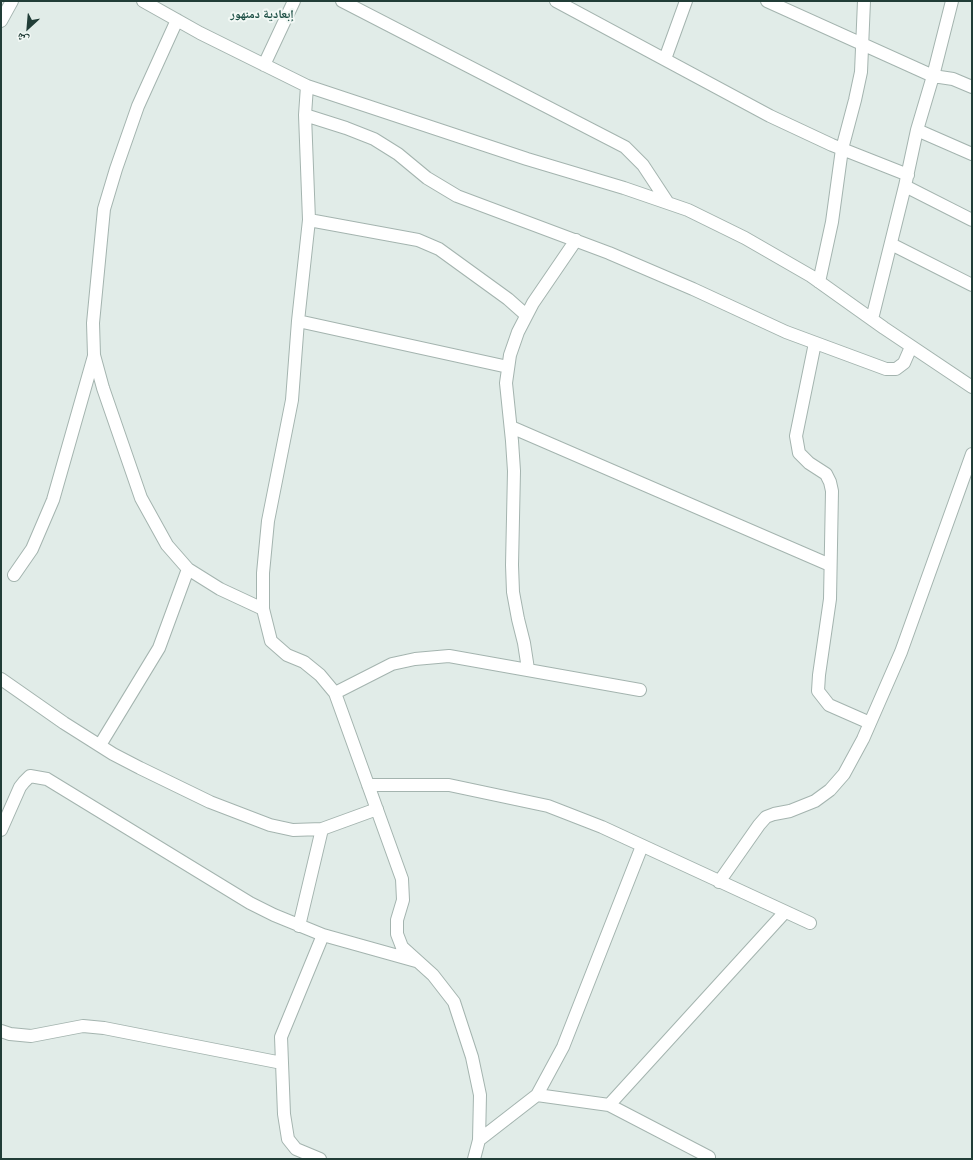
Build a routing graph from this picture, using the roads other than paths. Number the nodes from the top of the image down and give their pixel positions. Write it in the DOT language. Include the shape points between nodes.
graph roads {
  1 [pos="12,1"];
  2 [pos="143,1"];
  3 [pos="294,1"];
  4 [pos="342,1"];
  5 [pos="556,1"];
  6 [pos="686,1"];
  7 [pos="767,1"];
  8 [pos="864,1"];
  9 [pos="952,1"];
  10 [pos="177,20"];
  11 [pos="1,21"];
  12 [pos="862,44"];
  13 [pos="665,59"];
  14 [pos="264,65"];
  15 [pos="933,76"];
  16 [pos="307,86"];
  17 [pos="972,87"];
  18 [pos="305,115"];
  19 [pos="917,130"];
  20 [pos="842,149"];
  21 [pos="972,154"];
  22 [pos="907,180"];
  23 [pos="668,203"];
  24 [pos="309,220"];
  25 [pos="972,220"];
  26 [pos="576,240"];
  27 [pos="891,244"];
  28 [pos="819,282"];
  29 [pos="972,285"];
  30 [pos="526,315"];
  31 [pos="872,319"];
  32 [pos="298,321"];
  33 [pos="815,343"];
  34 [pos="911,347"];
  35 [pos="94,355"];
  36 [pos="508,367"];
  37 [pos="972,387"];
  38 [pos="511,427"];
  39 [pos="972,454"];
  40 [pos="830,565"];
  41 [pos="188,569"];
  42 [pos="14,575"];
  43 [pos="263,609"];
  44 [pos="528,669"];
  45 [pos="1,679"];
  46 [pos="640,690"];
  47 [pos="335,693"];
  48 [pos="870,723"];
  49 [pos="100,746"];
  50 [pos="368,785"];
  51 [pos="377,809"];
  52 [pos="322,829"];
  53 [pos="1,830"];
  54 [pos="642,846"];
  55 [pos="719,882"];
  56 [pos="785,912"];
  57 [pos="810,923"];
  58 [pos="299,926"];
  59 [pos="322,935"];
  60 [pos="419,962"];
  61 [pos="1,1031"];
  62 [pos="282,1063"];
  63 [pos="538,1095"];
  64 [pos="609,1105"];
  65 [pos="479,1140"];
  66 [pos="708,1157"];
  67 [pos="320,1159"];
  68 [pos="474,1159"];
  1 -- 11 [label="street"];
  2 -- 10 [label="street"];
  3 -- 14 [label="street"];
  4 -- 23 [label="street" via="626,147 643,165"];
  5 -- 13 [label="street"];
  6 -- 13 [label="street"];
  7 -- 12 [label="street"];
  8 -- 12 [label="street"];
  9 -- 15 [label="street"];
  10 -- 14 [label="street"];
  10 -- 35 [label="street" via="138,106 104,209 93,323"];
  12 -- 15 [label="street"];
  12 -- 20 [label="street" via="861,72"];
  13 -- 20 [label="street" via="770,116"];
  14 -- 16 [label="street"];
  15 -- 17 [label="street" via="953,79"];
  15 -- 19 [label="street"];
  16 -- 18 [label="street"];
  16 -- 23 [label="street"];
  18 -- 24 [label="street"];
  18 -- 26 [label="street" via="374,139 398,154 427,178 457,196"];
  19 -- 21 [label="street"];
  19 -- 22 [label="street"];
  20 -- 22 [label="street"];
  20 -- 28 [label="street" via="832,222"];
  22 -- 25 [label="street"];
  22 -- 27 [label="street"];
  23 -- 28 [label="street" via="745,238"];
  24 -- 30 [label="street" via="418,240 439,249"];
  24 -- 32 [label="street"];
  26 -- 30 [label="street"];
  26 -- 33 [label="street"];
  27 -- 29 [label="street"];
  27 -- 31 [label="street"];
  28 -- 31 [label="street"];
  30 -- 36 [label="street" via="510,355"];
  31 -- 34 [label="street"];
  32 -- 36 [label="street"];
  32 -- 43 [label="street" via="292,400 268,521 263,573"];
  33 -- 34 [label="street" via="886,369 896,369 904,363"];
  33 -- 40 [label="street" via="796,436 799,453 826,474 830,482"];
  34 -- 37 [label="street"];
  35 -- 41 [label="street" via="141,498 167,545"];
  35 -- 42 [label="street" via="53,500 32,549"];
  36 -- 38 [label="street" via="506,383"];
  38 -- 40 [label="street"];
  38 -- 44 [label="street" via="514,471 513,592"];
  39 -- 48 [label="street" via="901,652"];
  40 -- 48 [label="street" via="830,599 818,691 829,705"];
  41 -- 43 [label="street" via="220,589"];
  41 -- 49 [label="street" via="159,648"];
  43 -- 47 [label="street" via="271,641 286,655 304,662"];
  44 -- 46 [label="street"];
  44 -- 47 [label="street" via="449,656 415,659 392,664"];
  45 -- 49 [label="street"];
  47 -- 50 [label="street"];
  48 -- 55 [label="street" via="844,774 830,790 815,801 766,817"];
  49 -- 52 [label="street" via="210,802 270,825 293,830"];
  50 -- 51 [label="street"];
  50 -- 54 [label="street" via="449,785 491,793 548,806"];
  51 -- 52 [label="street"];
  51 -- 60 [label="street" via="402,879 403,900 397,920 397,934 402,947"];
  52 -- 58 [label="street"];
  53 -- 58 [label="street" via="24,782 30,776 47,779 250,903"];
  54 -- 55 [label="street"];
  54 -- 63 [label="street" via="563,1047"];
  55 -- 56 [label="street"];
  56 -- 57 [label="street"];
  56 -- 64 [label="street"];
  58 -- 59 [label="street"];
  59 -- 60 [label="street"];
  59 -- 62 [label="street" via="281,1036"];
  60 -- 65 [label="street" via="454,1002 459,1016 472,1057 480,1095"];
  61 -- 62 [label="street" via="30,1036 83,1026 104,1028"];
  62 -- 67 [label="street" via="284,1114 288,1139 296,1148"];
  63 -- 64 [label="street"];
  63 -- 65 [label="street"];
  64 -- 66 [label="street"];
  65 -- 68 [label="street"];
}
